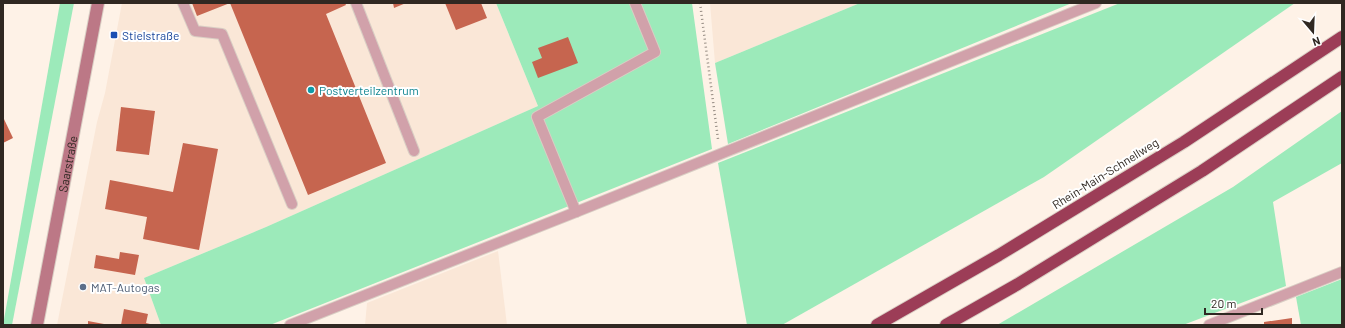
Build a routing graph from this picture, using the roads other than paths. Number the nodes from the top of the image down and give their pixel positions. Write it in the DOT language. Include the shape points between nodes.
graph roads {
  1 [pos="98,3"];
  2 [pos="183,3"];
  3 [pos="356,3"];
  4 [pos="635,3"];
  5 [pos="1096,3"];
  6 [pos="1342,37"];
  7 [pos="1342,77"];
  8 [pos="414,151"];
  9 [pos="292,204"];
  10 [pos="576,212"];
  11 [pos="1342,272"];
  12 [pos="37,325"];
  13 [pos="290,325"];
  14 [pos="877,325"];
  15 [pos="946,325"];
  16 [pos="1209,325"];
  1 -- 12 [label="main road, Saarstraße"];
  2 -- 9 [label="lane" via="195,31 222,34"];
  3 -- 8 [label="lane"];
  4 -- 10 [label="lane" via="655,52 537,117"];
  5 -- 10 [label="lane"];
  6 -- 14 [label="highway, Rhein-Main-Schnellweg" via="1184,142 999,255"];
  7 -- 15 [label="highway" via="1202,171"];
  10 -- 13 [label="lane"];
  11 -- 16 [label="lane"];
}
